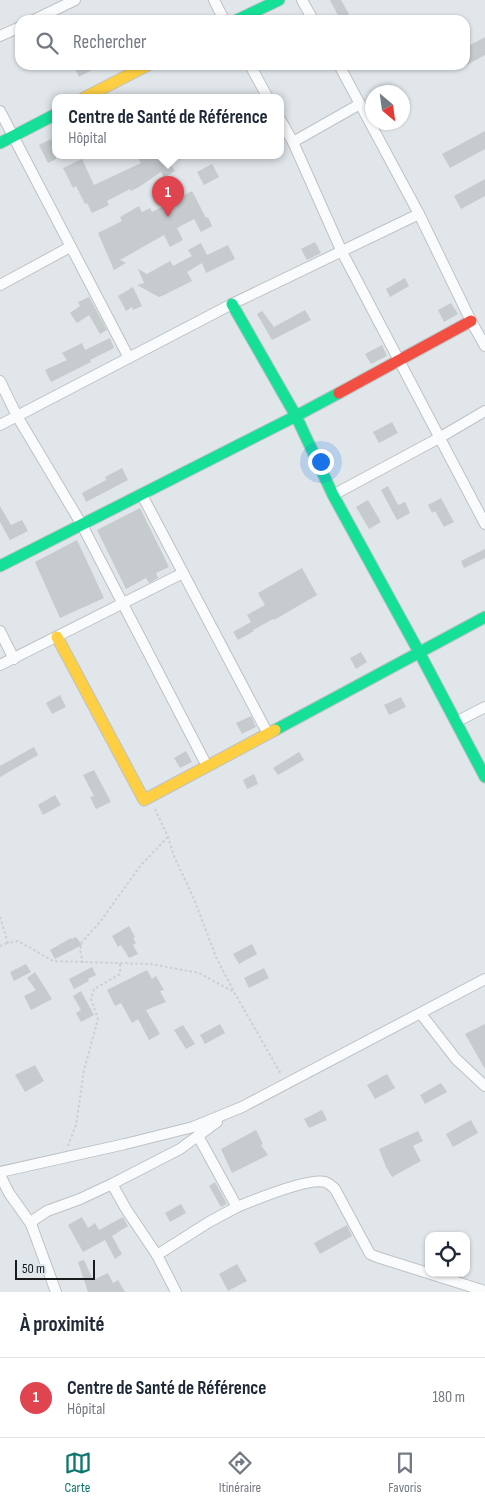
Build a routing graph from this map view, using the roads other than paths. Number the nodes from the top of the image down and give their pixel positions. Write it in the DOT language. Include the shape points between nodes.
graph roads {
  1 [pos="75,0"];
  2 [pos="214,0"];
  3 [pos="279,0"];
  4 [pos="302,0"];
  5 [pos="44,15"];
  6 [pos="222,15"];
  7 [pos="248,15"];
  8 [pos="310,15"];
  9 [pos="15,29"];
  10 [pos="0,36"];
  11 [pos="138,70"];
  12 [pos="253,70"];
  13 [pos="341,70"];
  14 [pos="92,94"];
  15 [pos="266,94"];
  16 [pos="360,104"];
  17 [pos="0,112"];
  18 [pos="52,116"];
  19 [pos="284,127"];
  20 [pos="14,137"];
  21 [pos="293,142"];
  22 [pos="0,143"];
  23 [pos="419,214"];
  24 [pos="70,247"];
  25 [pos="342,252"];
  26 [pos="0,284"];
  27 [pos="232,304"];
  28 [pos="471,321"];
  29 [pos="485,346"];
  30 [pos="129,358"];
  31 [pos="398,361"];
  32 [pos="0,380"];
  33 [pos="485,411"];
  34 [pos="18,416"];
  35 [pos="296,416"];
  36 [pos="0,425"];
  37 [pos="439,438"];
  38 [pos="142,495"];
  39 [pos="333,495"];
  40 [pos="485,524"];
  41 [pos="82,525"];
  42 [pos="0,566"];
  43 [pos="183,573"];
  44 [pos="122,604"];
  45 [pos="485,617"];
  46 [pos="0,631"];
  47 [pos="56,637"];
  48 [pos="419,652"];
  49 [pos="14,658"];
  50 [pos="0,665"];
  51 [pos="485,707"];
  52 [pos="456,722"];
  53 [pos="268,734"];
  54 [pos="207,766"];
  55 [pos="485,778"];
  56 [pos="485,979"];
  57 [pos="421,1014"];
  58 [pos="485,1086"];
  59 [pos="242,1107"];
  60 [pos="198,1136"];
  61 [pos="0,1174"];
  62 [pos="112,1184"];
  63 [pos="237,1207"];
  64 [pos="31,1224"];
  65 [pos="157,1256"];
  66 [pos="485,1291"];
  67 [pos="56,1292"];
  68 [pos="176,1292"];
  1 -- 5 [label="street"];
  2 -- 6 [label="street"];
  3 -- 7 [label="street"];
  4 -- 8 [label="street"];
  9 -- 10 [label="street"];
  11 -- 14 [label="street"];
  12 -- 15 [label="street"];
  13 -- 16 [label="street"];
  16 -- 21 [label="street"];
  16 -- 23 [label="street"];
  17 -- 20 [label="street"];
  18 -- 20 [label="street"];
  19 -- 21 [label="street"];
  20 -- 22 [label="street"];
  20 -- 24 [label="street"];
  21 -- 25 [label="street"];
  23 -- 25 [label="street"];
  23 -- 28 [label="street"];
  24 -- 26 [label="street"];
  24 -- 30 [label="street"];
  25 -- 27 [label="street"];
  25 -- 31 [label="street"];
  27 -- 30 [label="street"];
  27 -- 35 [label="street"];
  28 -- 29 [label="street"];
  28 -- 31 [label="street"];
  30 -- 34 [label="street"];
  31 -- 35 [label="street"];
  31 -- 37 [label="street"];
  32 -- 34 [label="street"];
  33 -- 37 [label="street"];
  34 -- 36 [label="street"];
  34 -- 41 [label="street"];
  35 -- 38 [label="street"];
  35 -- 39 [label="street"];
  37 -- 39 [label="street"];
  37 -- 40 [label="street"];
  38 -- 41 [label="street"];
  38 -- 43 [label="street"];
  39 -- 48 [label="street"];
  41 -- 42 [label="street"];
  41 -- 44 [label="street"];
  43 -- 44 [label="street"];
  43 -- 53 [label="street"];
  44 -- 47 [label="street"];
  44 -- 54 [label="street"];
  45 -- 48 [label="street"];
  46 -- 49 [label="street"];
  47 -- 49 [label="street"];
  47 -- 54 [label="street" via="144,800"];
  48 -- 52 [label="street"];
  48 -- 53 [label="street"];
  49 -- 50 [label="street"];
  51 -- 52 [label="street"];
  52 -- 55 [label="street"];
  53 -- 54 [label="street"];
  56 -- 57 [label="street"];
  57 -- 58 [label="street" via="456,1059"];
  57 -- 59 [label="street"];
  59 -- 60 [label="street"];
  59 -- 61 [label="street" via="193,1127"];
  60 -- 62 [label="street" via="180,1149"];
  60 -- 63 [label="street"];
  61 -- 64 [label="street"];
  62 -- 64 [label="street" via="47,1211"];
  62 -- 65 [label="street"];
  63 -- 65 [label="street"];
  63 -- 66 [label="street" via="288,1188 326,1182 335,1188 370,1254"];
  64 -- 67 [label="street"];
  65 -- 68 [label="street"];
}
